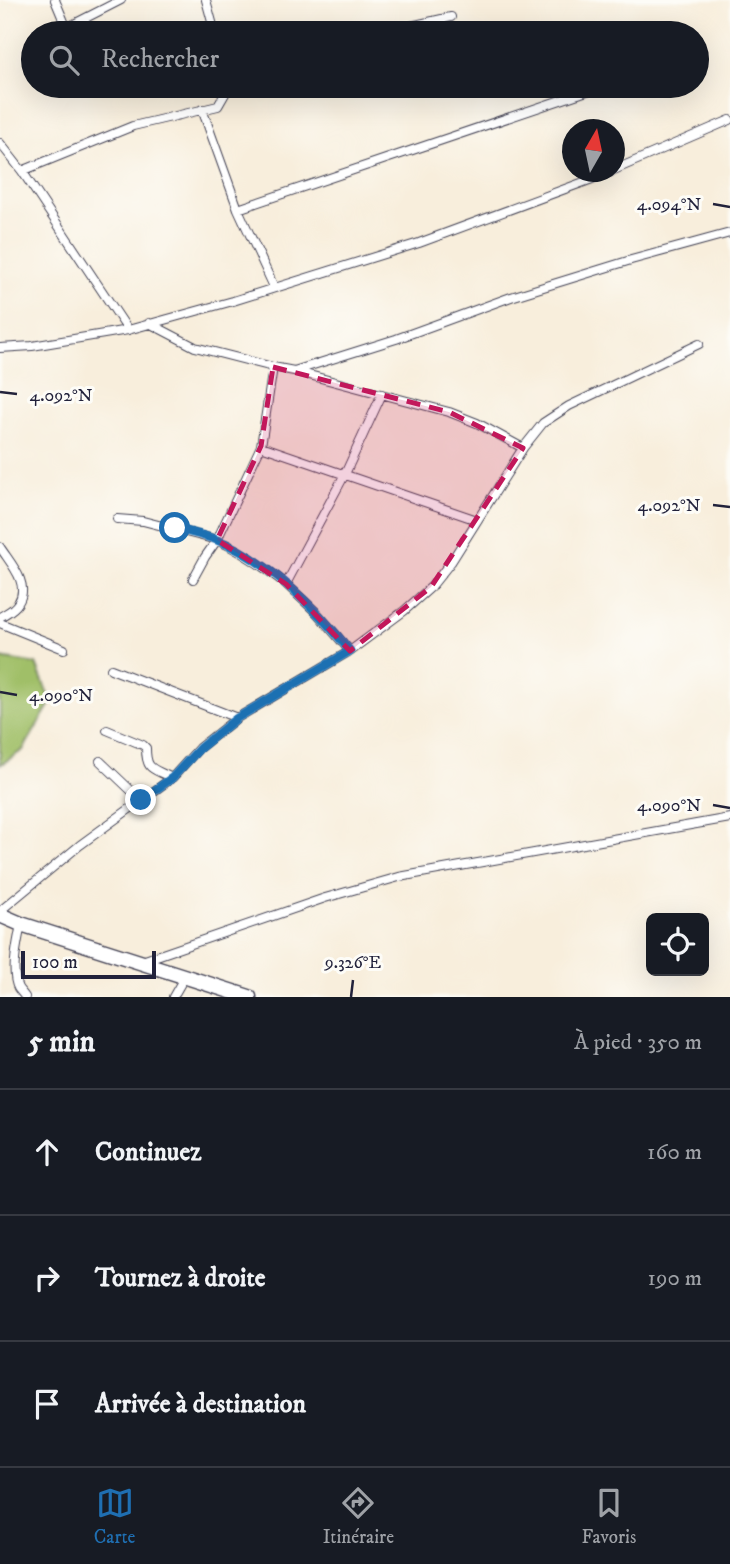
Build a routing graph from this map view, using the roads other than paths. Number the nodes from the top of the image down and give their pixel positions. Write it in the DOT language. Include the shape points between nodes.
graph roads {
  1 [pos="55,0"];
  2 [pos="121,0"];
  3 [pos="206,0"];
  4 [pos="451,17"];
  5 [pos="64,21"];
  6 [pos="80,21"];
  7 [pos="212,21"];
  8 [pos="433,21"];
  9 [pos="223,98"];
  10 [pos="566,98"];
  11 [pos="202,109"];
  12 [pos="730,120"];
  13 [pos="0,142"];
  14 [pos="625,166"];
  15 [pos="22,171"];
  16 [pos="583,182"];
  17 [pos="238,209"];
  18 [pos="730,233"];
  19 [pos="274,287"];
  20 [pos="149,324"];
  21 [pos="128,330"];
  22 [pos="699,344"];
  23 [pos="0,348"];
  24 [pos="273,367"];
  25 [pos="295,370"];
  26 [pos="382,394"];
  27 [pos="261,446"];
  28 [pos="523,448"];
  29 [pos="345,474"];
  30 [pos="117,519"];
  31 [pos="477,520"];
  32 [pos="217,540"];
  33 [pos="0,547"];
  34 [pos="193,579"];
  35 [pos="286,584"];
  36 [pos="0,617"];
  37 [pos="0,623"];
  38 [pos="64,649"];
  39 [pos="350,651"];
  40 [pos="111,669"];
  41 [pos="237,718"];
  42 [pos="107,730"];
  43 [pos="100,761"];
  44 [pos="172,778"];
  45 [pos="141,800"];
  46 [pos="729,819"];
  47 [pos="0,913"];
  48 [pos="21,924"];
  49 [pos="139,962"];
  50 [pos="185,976"];
  51 [pos="26,997"];
  52 [pos="173,997"];
  53 [pos="249,997"];
  1 -- 5 [label="street"];
  2 -- 6 [label="street"];
  3 -- 7 [label="street"];
  4 -- 8 [label="street"];
  9 -- 11 [label="street" via="218,106"];
  10 -- 17 [label="street"];
  11 -- 15 [label="street" via="133,126"];
  11 -- 17 [label="street"];
  12 -- 14 [label="street"];
  13 -- 15 [label="street"];
  15 -- 21 [label="street"];
  16 -- 19 [label="street" via="419,243"];
  17 -- 19 [label="street"];
  18 -- 25 [label="street" via="512,297"];
  19 -- 20 [label="street"];
  20 -- 21 [label="street"];
  20 -- 24 [label="street" via="195,347"];
  21 -- 23 [label="street"];
  22 -- 28 [label="street" via="569,406 543,423"];
  24 -- 25 [label="street"];
  24 -- 27 [label="street"];
  25 -- 26 [label="street"];
  26 -- 28 [label="street" via="449,412"];
  26 -- 29 [label="street"];
  27 -- 29 [label="street"];
  27 -- 32 [label="street"];
  28 -- 31 [label="street"];
  29 -- 31 [label="street"];
  29 -- 35 [label="street"];
  30 -- 32 [label="street"];
  31 -- 39 [label="street" via="430,587"];
  32 -- 34 [label="street"];
  32 -- 35 [label="street"];
  33 -- 36 [label="street" via="22,587 20,602"];
  35 -- 39 [label="street"];
  37 -- 38 [label="street"];
  39 -- 41 [label="street"];
  40 -- 41 [label="street"];
  41 -- 44 [label="street"];
  42 -- 44 [label="street" via="143,745 149,766"];
  43 -- 45 [label="street"];
  44 -- 45 [label="street"];
  45 -- 47 [label="street"];
  46 -- 49 [label="street" via="399,877"];
  47 -- 48 [label="highway"];
  48 -- 49 [label="highway"];
  48 -- 51 [label="street" via="15,971 17,986"];
  49 -- 50 [label="highway"];
  50 -- 52 [label="street"];
  50 -- 53 [label="highway"];
}
